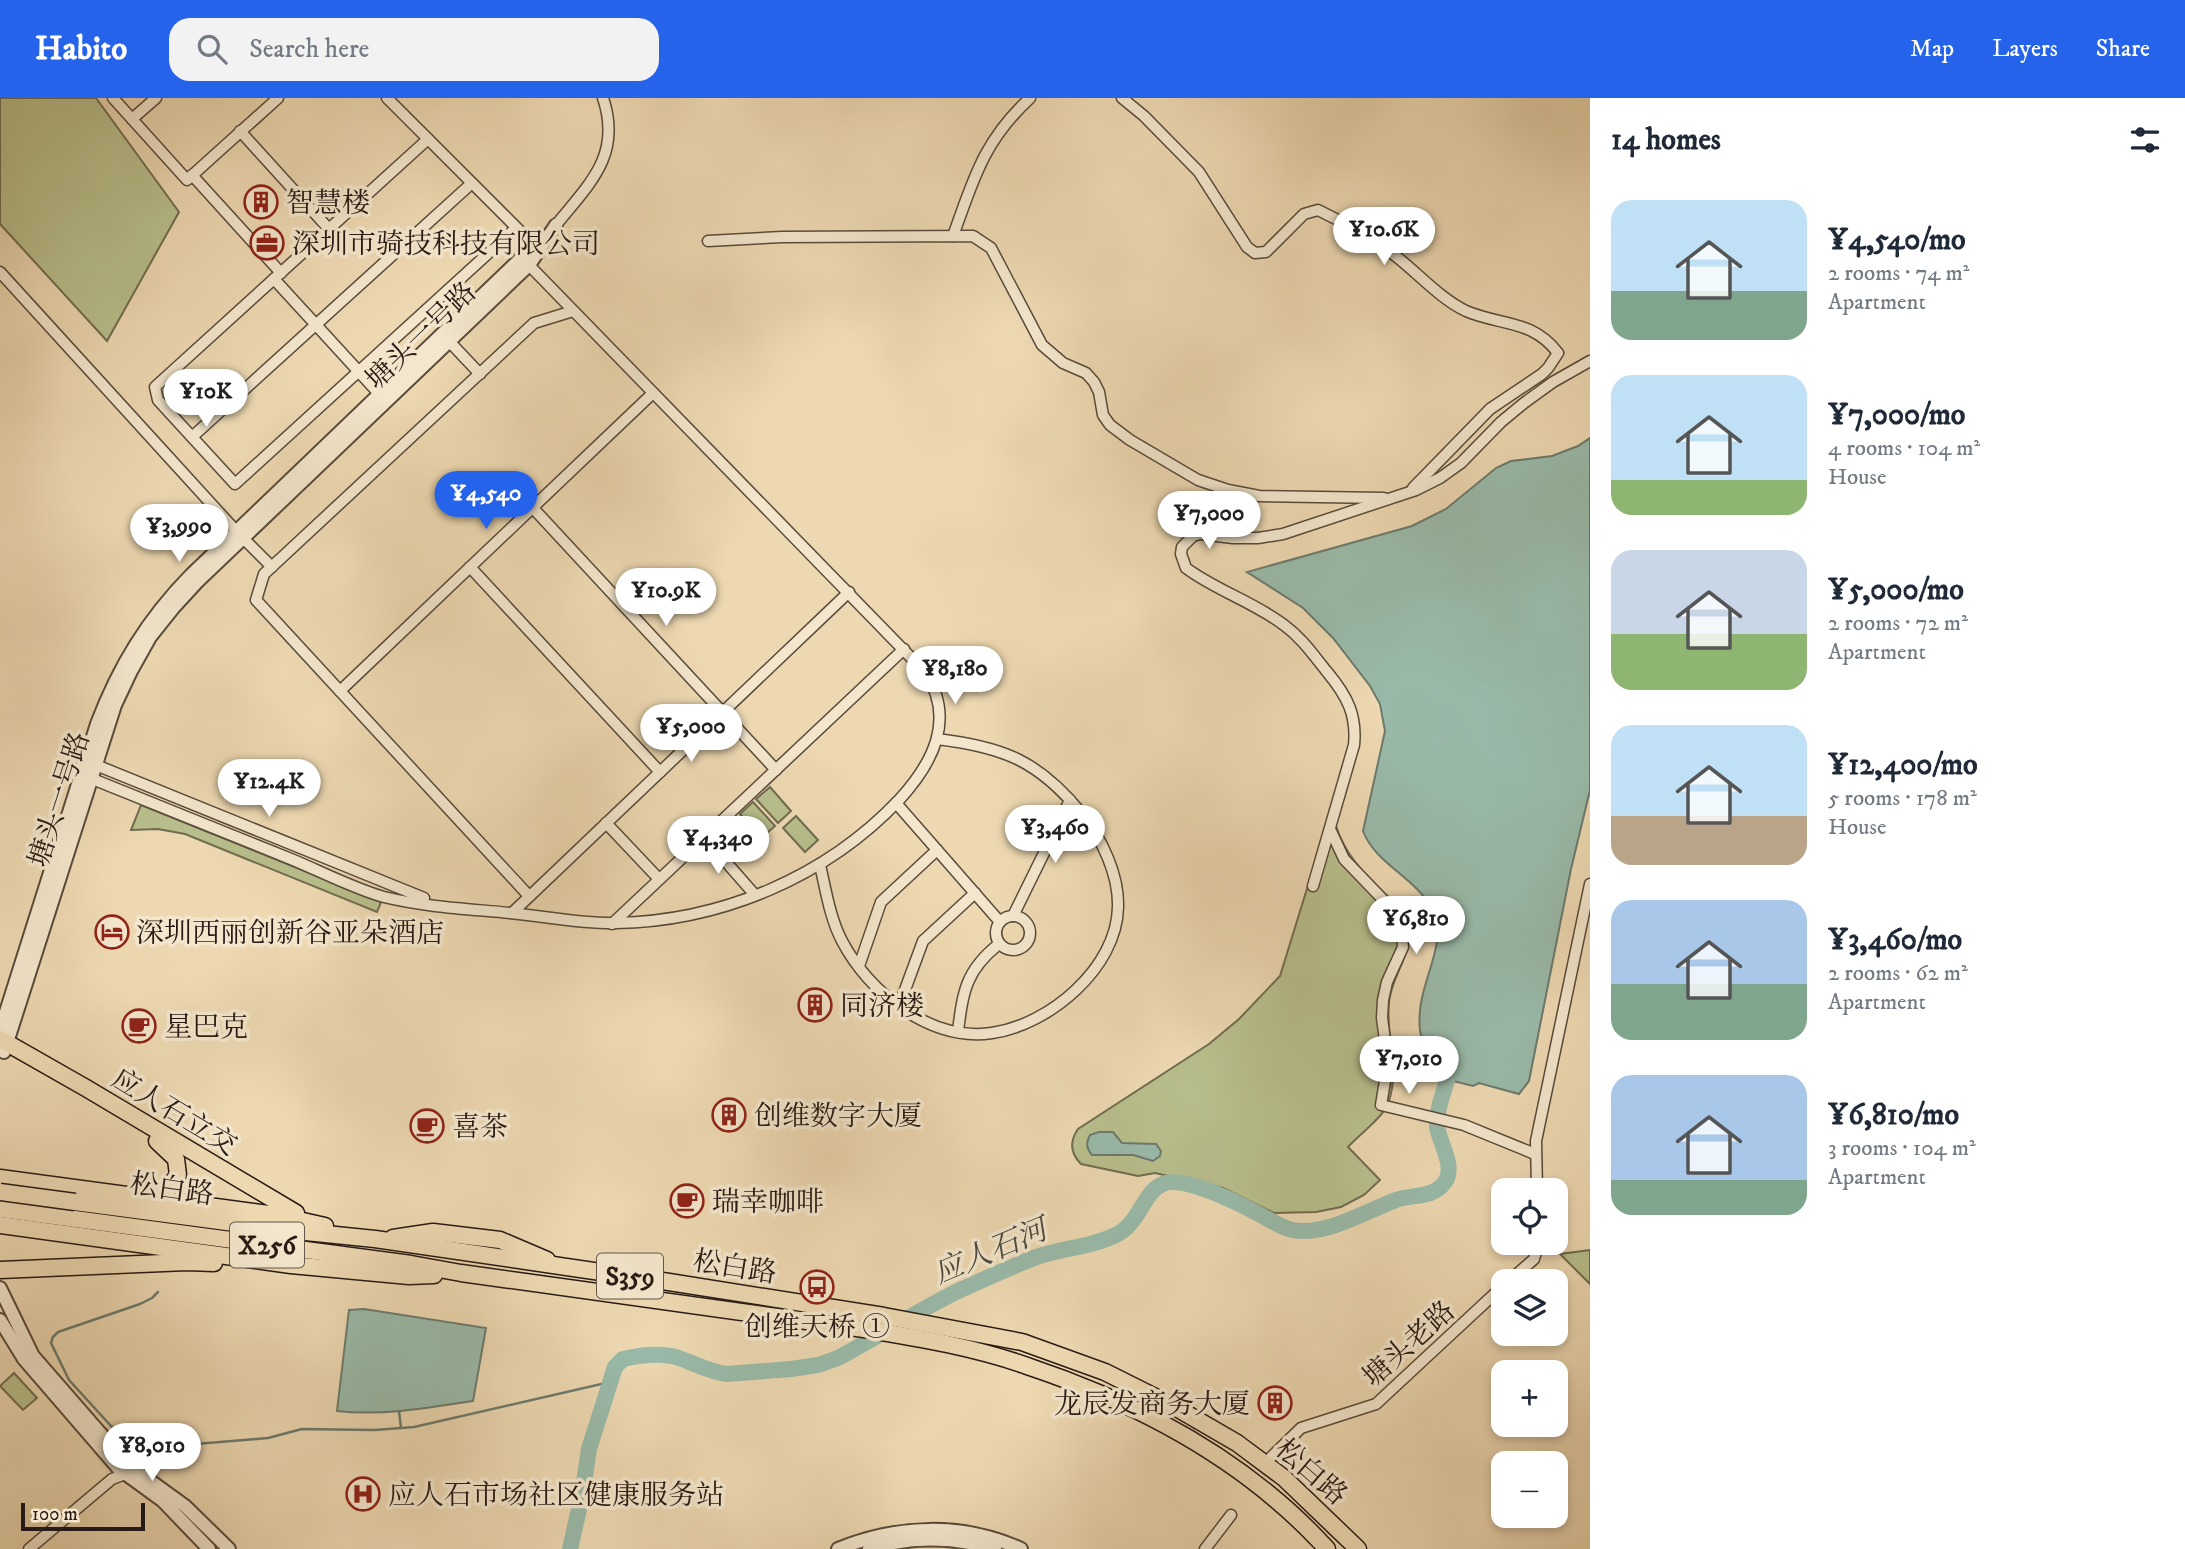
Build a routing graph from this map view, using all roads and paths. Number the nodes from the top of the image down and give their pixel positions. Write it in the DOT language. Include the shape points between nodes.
graph roads {
  1 [pos="113,98"];
  2 [pos="156,98"];
  3 [pos="278,98"];
  4 [pos="387,98"];
  5 [pos="603,98"];
  6 [pos="1030,98"];
  7 [pos="1122,98"];
  8 [pos="132,119"];
  9 [pos="240,131"];
  10 [pos="428,139"];
  11 [pos="192,175"];
  12 [pos="472,183"];
  13 [pos="556,225"];
  14 [pos="516,228"];
  15 [pos="329,229"];
  16 [pos="953,236"];
  17 [pos="708,241"];
  18 [pos="537,248"];
  19 [pos="525,261"];
  20 [pos="0,272"];
  21 [pos="277,276"];
  22 [pos="573,311"];
  23 [pos="316,324"];
  24 [pos="446,337"];
  25 [pos="1590,361"];
  26 [pos="358,371"];
  27 [pos="480,374"];
  28 [pos="653,393"];
  29 [pos="383,398"];
  30 [pos="192,437"];
  31 [pos="1409,493"];
  32 [pos="1391,498"];
  33 [pos="533,508"];
  34 [pos="240,535"];
  35 [pos="272,567"];
  36 [pos="470,567"];
  37 [pos="849,592"];
  38 [pos="904,649"];
  39 [pos="340,691"];
  40 [pos="723,712"];
  41 [pos="937,739"];
  42 [pos="90,763"];
  43 [pos="776,770"];
  44 [pos="660,772"];
  45 [pos="85,776"];
  46 [pos="1070,800"];
  47 [pos="896,803"];
  48 [pos="606,823"];
  49 [pos="1330,829"];
  50 [pos="704,837"];
  51 [pos="937,850"];
  52 [pos="820,865"];
  53 [pos="660,879"];
  54 [pos="1590,884"];
  55 [pos="1313,886"];
  56 [pos="975,893"];
  57 [pos="755,895"];
  58 [pos="529,896"];
  59 [pos="440,905"];
  60 [pos="512,913"];
  61 [pos="1013,916"];
  62 [pos="1000,922"];
  63 [pos="612,923"];
  64 [pos="999,944"];
  65 [pos="859,966"];
  66 [pos="899,1006"];
  67 [pos="958,1031"];
  68 [pos="2,1043"];
  69 [pos="1535,1154"];
  70 [pos="0,1178"];
  71 [pos="1536,1178"];
  72 [pos="23,1181"];
  73 [pos="0,1192"];
  74 [pos="0,1197"];
  75 [pos="146,1198"];
  76 [pos="0,1211"];
  77 [pos="324,1225"];
  78 [pos="5,1227"];
  79 [pos="378,1240"];
  80 [pos="1535,1255"];
  81 [pos="291,1265"];
  82 [pos="1523,1269"];
  83 [pos="0,1270"];
  84 [pos="461,1273"];
  85 [pos="0,1288"];
  86 [pos="1491,1297"];
  87 [pos="0,1320"];
  88 [pos="1265,1463"];
  89 [pos="126,1469"];
  90 [pos="166,1497"];
  91 [pos="1231,1515"];
  92 [pos="942,1544"];
  93 [pos="29,1549"];
  94 [pos="209,1549"];
  95 [pos="229,1549"];
  96 [pos="838,1549"];
  97 [pos="869,1549"];
  98 [pos="995,1549"];
  99 [pos="1021,1549"];
  100 [pos="1205,1549"];
  101 [pos="1326,1549"];
  102 [pos="1358,1549"];
  1 -- 8 [label="street"];
  2 -- 8 [label="street"];
  3 -- 9 [label="street"];
  4 -- 10 [label="street"];
  5 -- 13 [label="street" via="611,132 608,146 590,183"];
  6 -- 16 [label="street" via="993,139 978,165"];
  7 -- 31 [label="street" via="1199,172 1255,253 1266,253 1304,214 1318,210 1392,253 1465,310 1531,329 1551,343 1558,353 1548,368 1490,409"];
  8 -- 11 [label="street" via="187,180"];
  9 -- 11 [label="street"];
  9 -- 15 [label="street"];
  10 -- 12 [label="street"];
  10 -- 15 [label="street"];
  11 -- 21 [label="street"];
  12 -- 14 [label="street"];
  12 -- 23 [label="street"];
  13 -- 18 [label="street, 塘头一号路"];
  14 -- 18 [label="street"];
  14 -- 26 [label="street"];
  15 -- 21 [label="street"];
  16 -- 17 [label="street"];
  16 -- 32 [label="street" via="973,236 991,248 1042,345 1086,373 1099,393 1103,415 1130,440 1198,480 1228,491 1259,496"];
  18 -- 19 [label="street, 塘头一号路"];
  19 -- 22 [label="street"];
  19 -- 24 [label="street, 塘头一号路"];
  20 -- 34 [label="street"];
  21 -- 23 [label="street"];
  21 -- 30 [label="street" via="155,387 158,400"];
  22 -- 27 [label="street" via="534,323"];
  22 -- 28 [label="street"];
  23 -- 26 [label="street"];
  23 -- 30 [label="street"];
  24 -- 27 [label="street"];
  24 -- 29 [label="street, 塘头一号路"];
  25 -- 31 [label="street" via="1524,403 1461,463"];
  26 -- 29 [label="street"];
  26 -- 30 [label="street" via="235,484"];
  27 -- 35 [label="street"];
  28 -- 33 [label="street"];
  28 -- 37 [label="street"];
  29 -- 34 [label="street, 塘头一号路"];
  31 -- 32 [label="street"];
  32 -- 49 [label="street" via="1283,534 1245,538 1200,534 1186,541 1181,554 1192,573 1292,631 1348,700 1356,730 1354,746"];
  33 -- 36 [label="street"];
  33 -- 40 [label="street"];
  34 -- 35 [label="street"];
  34 -- 42 [label="street, 塘头一号路" via="166,601 142,632 109,693"];
  35 -- 39 [label="street" via="264,574 256,600"];
  36 -- 39 [label="street"];
  36 -- 44 [label="street"];
  37 -- 38 [label="street"];
  37 -- 40 [label="street"];
  38 -- 41 [label="street" via="936,693"];
  38 -- 43 [label="street"];
  39 -- 58 [label="street"];
  40 -- 43 [label="street"];
  40 -- 44 [label="street"];
  41 -- 46 [label="street" via="1009,754 1044,775"];
  41 -- 47 [label="street" via="924,770"];
  42 -- 45 [label="street, 塘头一号路"];
  42 -- 59 [label="street"];
  43 -- 50 [label="street"];
  44 -- 48 [label="street"];
  45 -- 59 [label="street" via="383,897"];
  45 -- 68 [label="street, 塘头一号路"];
  46 -- 61 [label="street"];
  46 -- 67 [label="street" via="1095,832 1114,879 1118,906 1107,947 1075,990 1033,1020 990,1033"];
  47 -- 51 [label="street"];
  47 -- 52 [label="street"];
  48 -- 53 [label="street"];
  48 -- 58 [label="street"];
  49 -- 55 [label="street"];
  49 -- 69 [label="street" via="1351,868 1391,908 1401,926 1402,947 1382,1000 1388,1063 1381,1105 1464,1125"];
  50 -- 53 [label="street"];
  50 -- 57 [label="street"];
  51 -- 56 [label="street"];
  51 -- 65 [label="street" via="881,902"];
  52 -- 57 [label="street"];
  52 -- 65 [label="street" via="837,930"];
  53 -- 63 [label="street"];
  54 -- 69 [label="street"];
  56 -- 62 [label="street"];
  56 -- 66 [label="street" via="923,941"];
  57 -- 63 [label="street" via="685,915"];
  58 -- 60 [label="street"];
  59 -- 60 [label="street"];
  60 -- 63 [label="street"];
  61 -- 62 [label="street"];
  61 -- 64 [label="street" via="1026,922 1028,943 1015,951"];
  62 -- 64 [label="street"];
  64 -- 67 [label="street" via="978,963 966,983"];
  65 -- 66 [label="street"];
  66 -- 67 [label="street" via="929,1023"];
  68 -- 75 [label="main road" via="171,1153 178,1168 174,1183"];
  68 -- 77 [label="main road, 应人石立交 / S359" via="275,1202"];
  69 -- 71 [label="street"];
  70 -- 72 [label="main road, S359"];
  72 -- 74 [label="main road" via="9,1186"];
  72 -- 75 [label="main road, S359"];
  73 -- 79 [label="main road, 松白路 / X256, bridge"];
  75 -- 77 [label="main road, S359"];
  76 -- 78 [label="main road" via="9,1224"];
  76 -- 84 [label="main road, 松白路 / X256"];
  77 -- 79 [label="main road, S359"];
  78 -- 81 [label="main road, S359"];
  79 -- 88 [label="main road, 松白路 / S359" via="884,1316 1022,1342 1105,1372"];
  80 -- 82 [label="street"];
  81 -- 83 [label="main road, S359" via="187,1262"];
  81 -- 84 [label="main road, S359" via="409,1276"];
  84 -- 101 [label="main road, 松白路 / S359" via="920,1338 1029,1366 1170,1427 1238,1471"];
  85 -- 89 [label="street" via="33,1356"];
  86 -- 88 [label="street, 塘头老路" via="1382,1400 1301,1428"];
  87 -- 89 [label="street" via="24,1360"];
  88 -- 102 [label="main road, 松白路 / S359"];
  89 -- 90 [label="street"];
  89 -- 93 [label="street"];
  90 -- 94 [label="street"];
  90 -- 95 [label="street" via="198,1517"];
  91 -- 100 [label="street"];
  92 -- 97 [label="street" via="897,1542"];
  92 -- 98 [label="street"];
  96 -- 99 [label="street" via="875,1536 934,1529 993,1538"];
}
